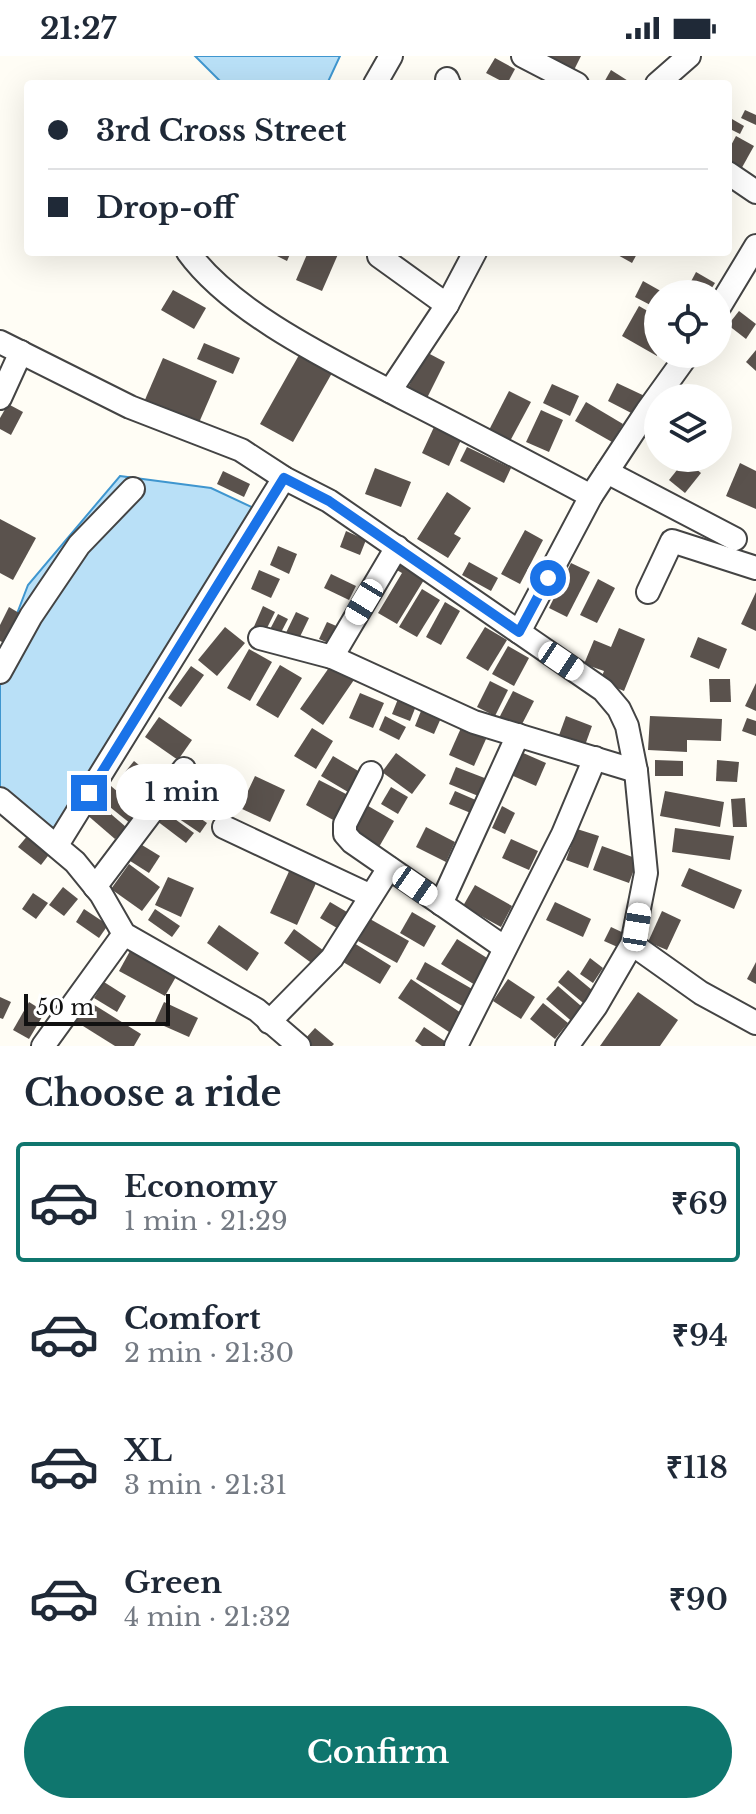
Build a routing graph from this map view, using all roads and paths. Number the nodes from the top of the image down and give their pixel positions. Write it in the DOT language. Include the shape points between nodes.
graph roads {
  1 [pos="391,56"];
  2 [pos="523,56"];
  3 [pos="687,57"];
  4 [pos="377,80"];
  5 [pos="569,80"];
  6 [pos="661,80"];
  7 [pos="732,176"];
  8 [pos="756,192"];
  9 [pos="756,246"];
  10 [pos="192,256"];
  11 [pos="379,256"];
  12 [pos="473,256"];
  13 [pos="732,286"];
  14 [pos="447,305"];
  15 [pos="0,342"];
  16 [pos="21,352"];
  17 [pos="678,368"];
  18 [pos="390,391"];
  19 [pos="0,398"];
  20 [pos="607,472"];
  21 [pos="284,478"];
  22 [pos="133,489"];
  23 [pos="591,496"];
  24 [pos="735,539"];
  25 [pos="397,547"];
  26 [pos="756,568"];
  27 [pos="648,592"];
  28 [pos="519,632"];
  29 [pos="260,638"];
  30 [pos="332,657"];
  31 [pos="0,672"];
  32 [pos="518,735"];
  33 [pos="595,758"];
  34 [pos="184,769"];
  35 [pos="636,771"];
  36 [pos="371,773"];
  37 [pos="0,799"];
  38 [pos="224,827"];
  39 [pos="57,845"];
  40 [pos="389,868"];
  41 [pos="95,887"];
  42 [pos="371,896"];
  43 [pos="441,904"];
  44 [pos="124,934"];
  45 [pos="632,944"];
  46 [pos="505,948"];
  47 [pos="269,1022"];
  48 [pos="756,1023"];
  49 [pos="43,1046"];
  50 [pos="299,1046"];
  51 [pos="456,1046"];
  52 [pos="567,1046"];
  1 -- 4 [label="street"];
  2 -- 5 [label="street"];
  3 -- 6 [label="street"];
  7 -- 8 [label="street"];
  9 -- 13 [label="street"];
  10 -- 18 [label="street" via="265,321"];
  11 -- 14 [label="street"];
  12 -- 14 [label="street"];
  14 -- 18 [label="street"];
  15 -- 16 [label="street"];
  16 -- 19 [label="street"];
  16 -- 21 [label="street" via="130,407 241,450"];
  17 -- 20 [label="street"];
  18 -- 23 [label="street"];
  20 -- 23 [label="street"];
  20 -- 24 [label="street"];
  21 -- 25 [label="street"];
  21 -- 39 [label="street"];
  22 -- 31 [label="street" via="79,545"];
  23 -- 28 [label="street"];
  25 -- 28 [label="street"];
  25 -- 30 [label="street"];
  26 -- 27 [label="street" via="672,541"];
  28 -- 35 [label="street" via="603,690 619,709"];
  29 -- 30 [label="street"];
  30 -- 32 [label="street" via="474,722"];
  32 -- 33 [label="street"];
  32 -- 43 [label="street"];
  33 -- 35 [label="street"];
  33 -- 46 [label="street"];
  34 -- 41 [label="street"];
  35 -- 45 [label="street" via="646,873"];
  36 -- 40 [label="street" via="345,834"];
  37 -- 39 [label="street"];
  38 -- 42 [label="street"];
  39 -- 41 [label="street"];
  40 -- 42 [label="street"];
  40 -- 43 [label="street"];
  41 -- 44 [label="street"];
  42 -- 47 [label="street" via="332,958"];
  43 -- 46 [label="street"];
  44 -- 47 [label="street" via="225,990"];
  44 -- 49 [label="street"];
  45 -- 48 [label="street" via="701,993"];
  45 -- 52 [label="street"];
  46 -- 51 [label="street"];
  47 -- 50 [label="street"];
}
